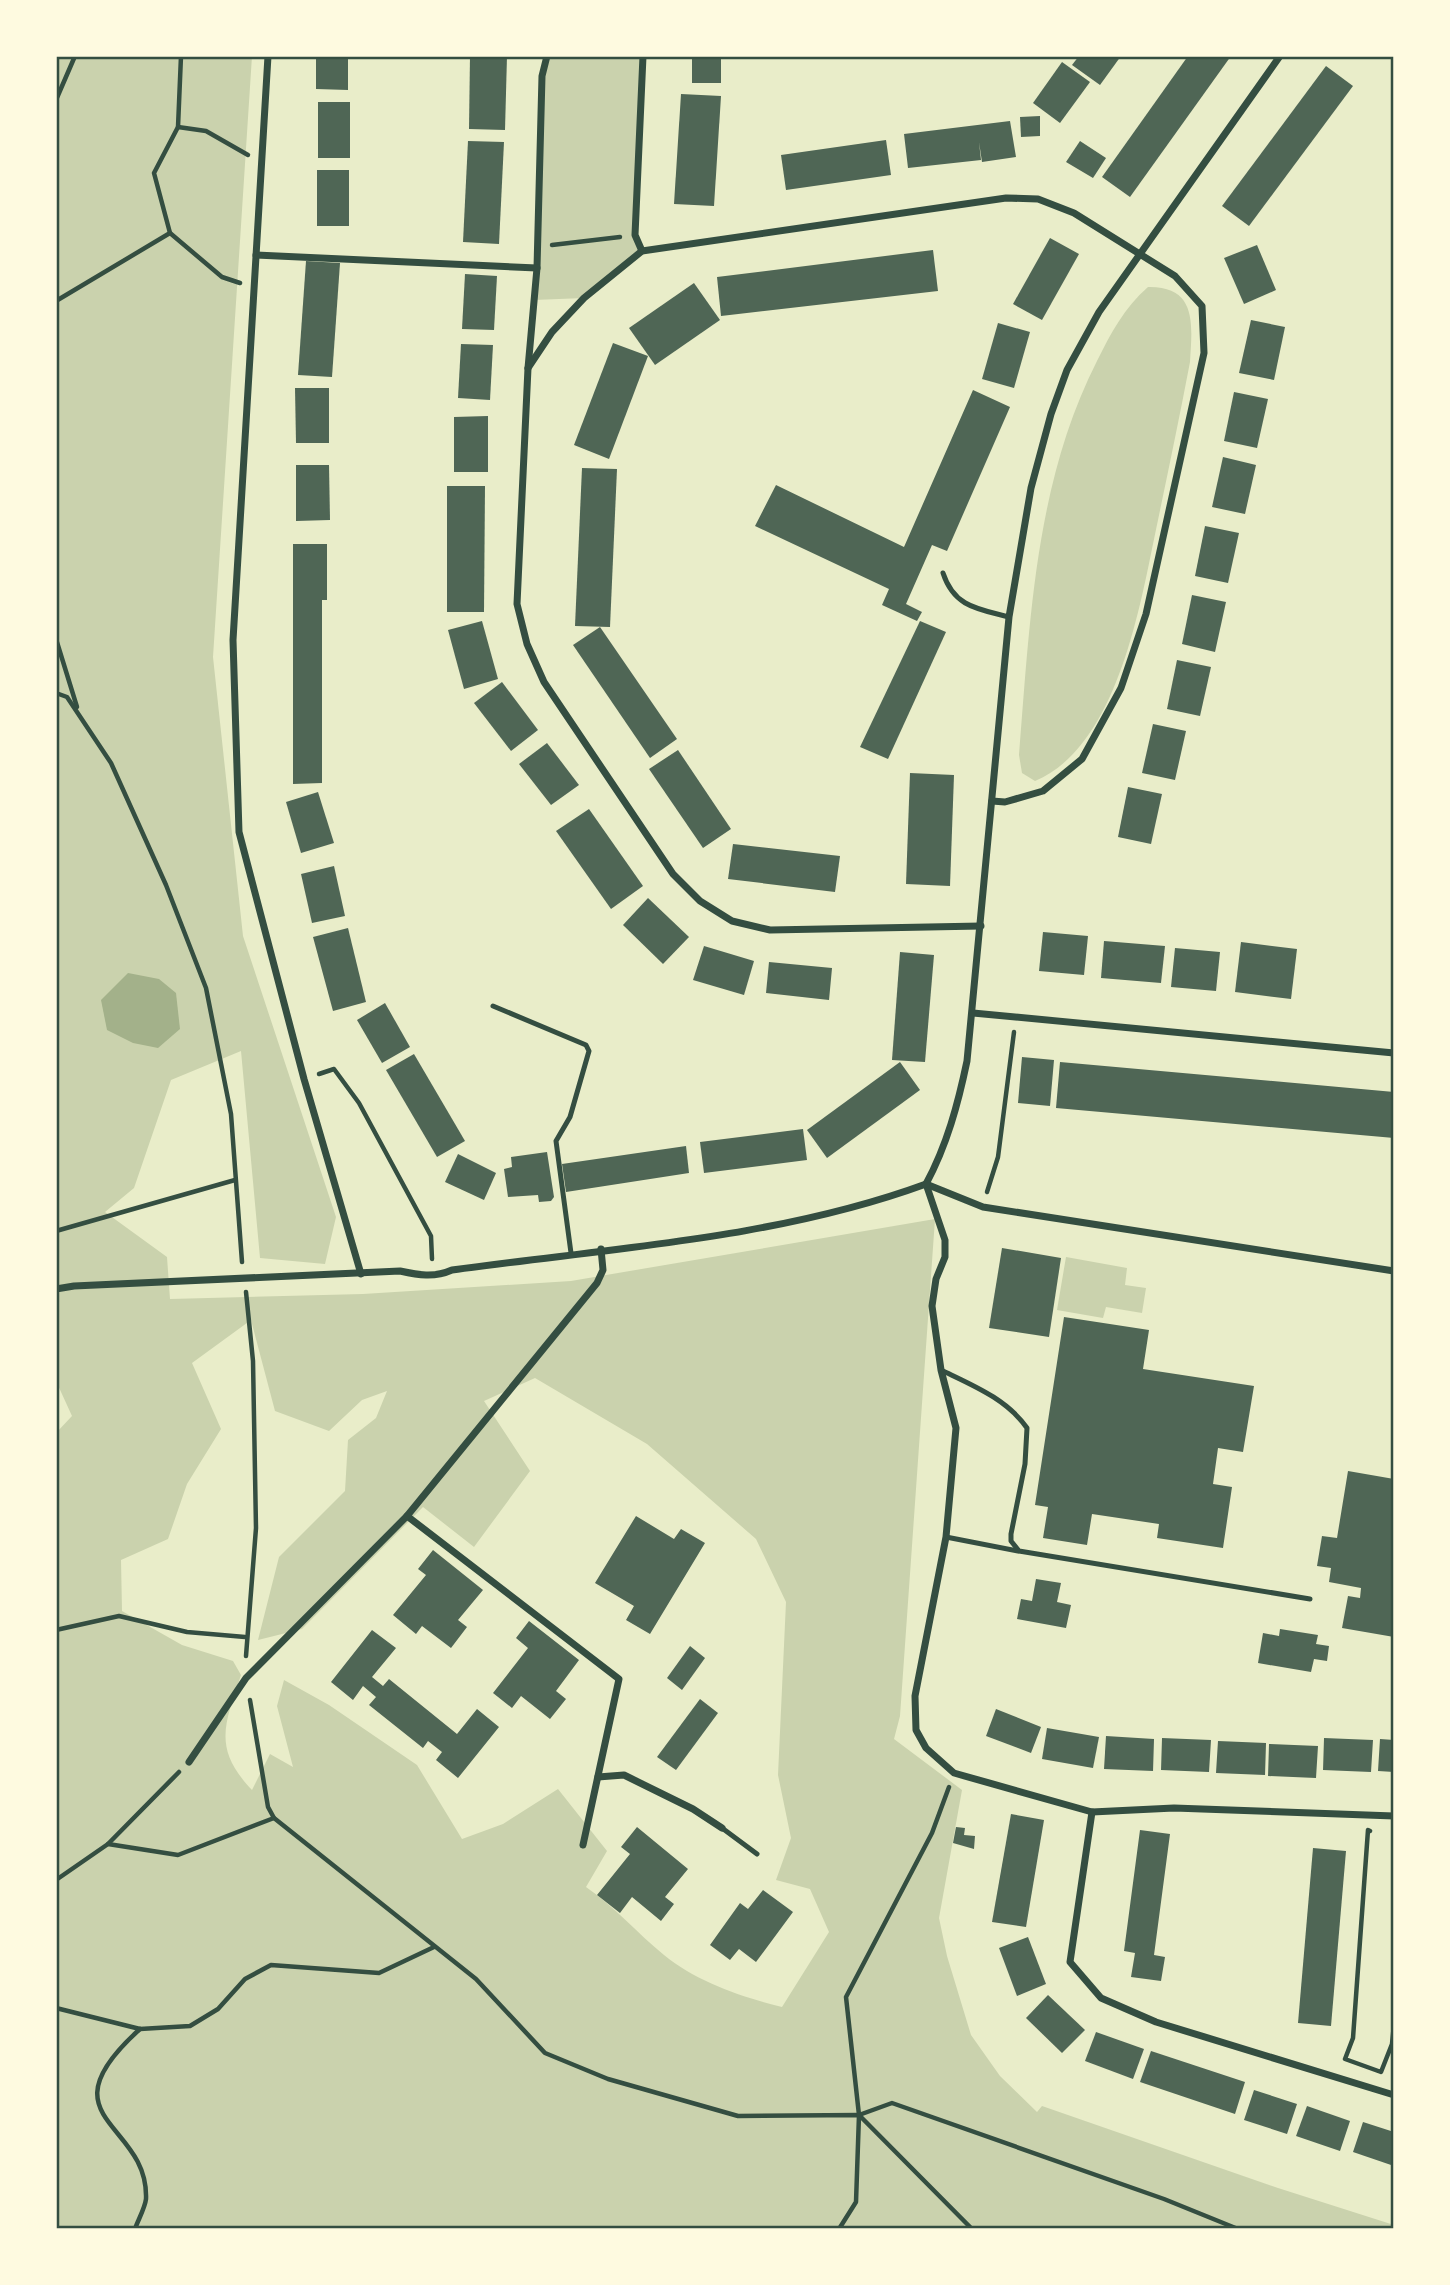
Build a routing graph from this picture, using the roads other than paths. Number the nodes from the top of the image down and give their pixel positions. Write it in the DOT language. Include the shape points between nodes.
graph roads {
  1 [pos="268,56"];
  2 [pos="547,56"];
  3 [pos="643,56"];
  4 [pos="1280,56"];
  5 [pos="642,251"];
  6 [pos="1140,251"];
  7 [pos="256,255"];
  8 [pos="537,268"];
  9 [pos="528,368"];
  10 [pos="943,573"];
  11 [pos="1009,617"];
  12 [pos="992,801"];
  13 [pos="981,926"];
  14 [pos="493,1006"];
  15 [pos="973,1013"];
  16 [pos="1394,1053"];
  17 [pos="926,1184"];
  18 [pos="601,1249"];
  19 [pos="571,1253"];
  20 [pos="1394,1271"];
  21 [pos="361,1274"];
  22 [pos="56,1289"];
  23 [pos="941,1370"];
  24 [pos="407,1516"];
  25 [pos="946,1537"];
  26 [pos="1019,1551"];
  27 [pos="1310,1600"];
  28 [pos="189,1762"];
  29 [pos="598,1777"];
  30 [pos="1092,1812"];
  31 [pos="1394,1816"];
  32 [pos="722,1828"];
  33 [pos="583,1845"];
  34 [pos="757,1854"];
  35 [pos="1394,2095"];
  1 -- 7 [label="street"];
  2 -- 8 [label="street" via="542,75"];
  3 -- 5 [label="street" via="635,235"];
  4 -- 6 [label="street"];
  5 -- 6 [label="street" via="1006,198 1038,199 1074,213"];
  5 -- 9 [label="street" via="584,298 552,332"];
  6 -- 11 [label="street" via="1067,370 1055,403 1031,488"];
  6 -- 12 [label="street" via="1175,276 1202,306 1203,353 1146,614 1121,688 1082,759 1043,791"];
  7 -- 8 [label="street"];
  7 -- 21 [label="street" via="233,640 239,832"];
  8 -- 9 [label="street"];
  9 -- 13 [label="street" via="517,604 527,644 544,682 673,874 700,901 732,921 770,930"];
  10 -- 11 [label="lane" via="948,589 960,601"];
  11 -- 12 [label="street"];
  12 -- 13 [label="street"];
  13 -- 15 [label="street"];
  14 -- 19 [label="lane" via="586,1045 589,1051 570,1117 556,1140"];
  15 -- 16 [label="street"];
  15 -- 17 [label="street" via="958,1104 941,1156"];
  17 -- 18 [label="street" via="816,1217"];
  17 -- 20 [label="street" via="983,1207"];
  17 -- 23 [label="street" via="945,1240 932,1306"];
  18 -- 19 [label="street"];
  18 -- 24 [label="street" via="603,1270 597,1283"];
  19 -- 21 [label="street" via="442,1274"];
  21 -- 22 [label="street"];
  23 -- 25 [label="street" via="956,1428"];
  23 -- 26 [label="lane" via="1012,1409 1027,1428 1011,1534"];
  24 -- 28 [label="street" via="246,1678"];
  24 -- 29 [label="street" via="619,1679"];
  25 -- 26 [label="lane"];
  25 -- 30 [label="street" via="915,1696 916,1730 926,1748 954,1773"];
  26 -- 27 [label="lane"];
  29 -- 32 [label="street" via="624,1775 694,1808"];
  29 -- 33 [label="street"];
  30 -- 31 [label="street" via="1174,1808"];
  30 -- 35 [label="street" via="1070,1962 1093,1991 1156,2022"];
  32 -- 34 [label="lane"];
}
